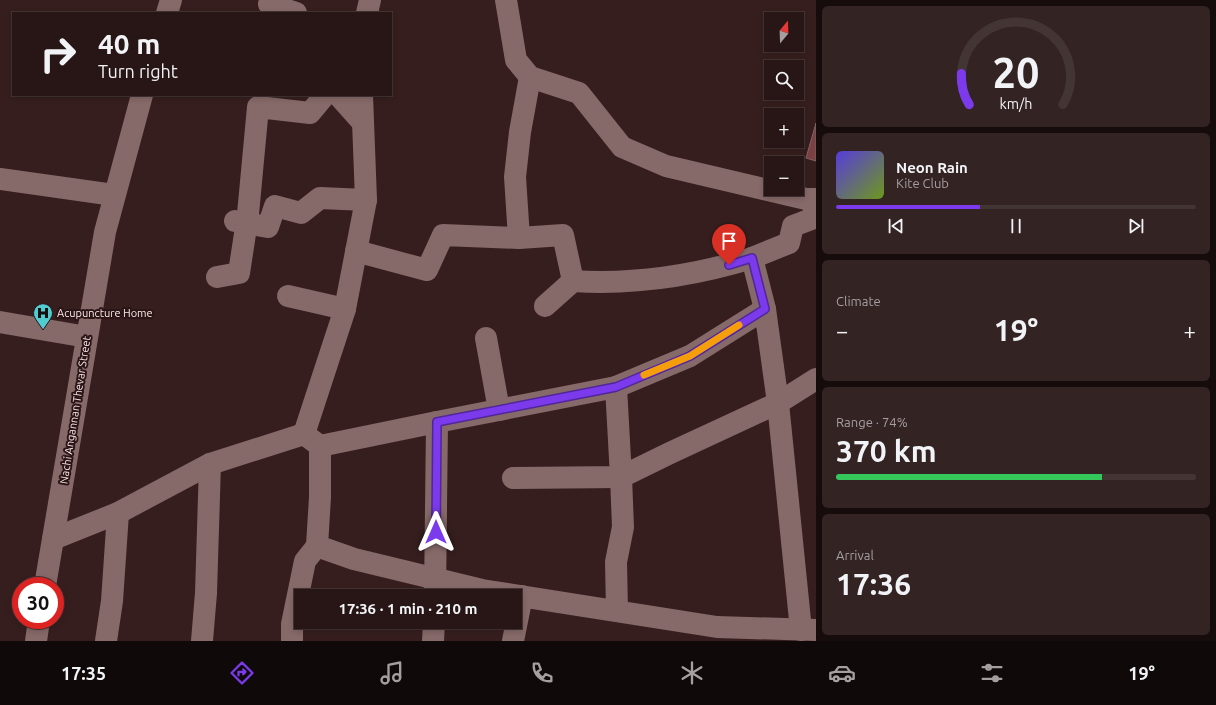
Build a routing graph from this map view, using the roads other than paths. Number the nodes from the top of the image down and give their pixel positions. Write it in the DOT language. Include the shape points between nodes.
graph roads {
  1 [pos="171,0"];
  2 [pos="370,0"];
  3 [pos="506,0"];
  4 [pos="269,4"];
  5 [pos="167,12"];
  6 [pos="293,12"];
  7 [pos="367,12"];
  8 [pos="530,76"];
  9 [pos="142,96"];
  10 [pos="324,96"];
  11 [pos="339,96"];
  12 [pos="362,96"];
  13 [pos="363,123"];
  14 [pos="0,179"];
  15 [pos="114,195"];
  16 [pos="815,199"];
  17 [pos="366,200"];
  18 [pos="241,222"];
  19 [pos="519,238"];
  20 [pos="356,251"];
  21 [pos="752,258"];
  22 [pos="217,277"];
  23 [pos="573,281"];
  24 [pos="288,296"];
  25 [pos="545,306"];
  26 [pos="344,309"];
  27 [pos="765,309"];
  28 [pos="0,322"];
  29 [pos="87,337"];
  30 [pos="486,338"];
  31 [pos="816,379"];
  32 [pos="616,387"];
  33 [pos="778,403"];
  34 [pos="499,410"];
  35 [pos="437,422"];
  36 [pos="312,440"];
  37 [pos="210,464"];
  38 [pos="621,477"];
  39 [pos="514,478"];
  40 [pos="118,513"];
  41 [pos="54,539"];
  42 [pos="316,546"];
  43 [pos="47,577"];
  44 [pos="435,588"];
  45 [pos="458,589"];
  46 [pos="522,596"];
  47 [pos="616,611"];
  48 [pos="38,629"];
  49 [pos="434,629"];
  50 [pos="515,629"];
  51 [pos="809,630"];
  52 [pos="731,634"];
  53 [pos="36,641"];
  54 [pos="106,641"];
  55 [pos="202,641"];
  56 [pos="292,641"];
  57 [pos="433,641"];
  58 [pos="513,641"];
  1 -- 5 [label="street"];
  2 -- 7 [label="street"];
  3 -- 8 [label="street" via="516,60"];
  4 -- 6 [label="street"];
  8 -- 16 [label="street" via="579,93 622,146 666,166 806,200"];
  8 -- 19 [label="street" via="515,178"];
  9 -- 15 [label="street, Nachi Angannan Thevar Street"];
  10 -- 18 [label="street" via="310,112 258,107"];
  11 -- 13 [label="street"];
  12 -- 13 [label="street"];
  13 -- 17 [label="street"];
  14 -- 15 [label="street"];
  15 -- 29 [label="street, Nachi Angannan Thevar Street" via="104,232"];
  16 -- 21 [label="street" via="814,218 793,226 789,243"];
  17 -- 18 [label="street" via="320,198 301,213 275,206 268,227"];
  17 -- 20 [label="street"];
  18 -- 22 [label="street" via="239,272"];
  19 -- 20 [label="street" via="443,235 427,270"];
  19 -- 23 [label="street" via="563,235"];
  20 -- 26 [label="street"];
  21 -- 23 [label="street" via="718,269 671,278 606,283"];
  21 -- 27 [label="street"];
  23 -- 25 [label="street"];
  24 -- 26 [label="street"];
  26 -- 36 [label="street"];
  27 -- 32 [label="street" via="690,356"];
  27 -- 33 [label="street"];
  28 -- 29 [label="street"];
  29 -- 41 [label="street, Nachi Angannan Thevar Street"];
  30 -- 34 [label="street"];
  31 -- 33 [label="street"];
  32 -- 34 [label="street"];
  32 -- 38 [label="street"];
  33 -- 38 [label="street"];
  33 -- 51 [label="street"];
  34 -- 35 [label="street"];
  35 -- 36 [label="street"];
  35 -- 44 [label="street"];
  36 -- 37 [label="street"];
  36 -- 42 [label="street" via="320,497"];
  37 -- 40 [label="street"];
  37 -- 55 [label="street"];
  38 -- 39 [label="street"];
  38 -- 47 [label="street" via="623,527 616,562"];
  40 -- 41 [label="street"];
  40 -- 54 [label="street" via="112,601"];
  41 -- 43 [label="street, Nachi Angannan Thevar Street"];
  42 -- 44 [label="street"];
  42 -- 56 [label="street" via="305,560 292,624"];
  44 -- 45 [label="street"];
  46 -- 47 [label="street"];
  47 -- 52 [label="street" via="717,627"];
  48 -- 53 [label="street"];
  49 -- 57 [label="street"];
  50 -- 58 [label="street"];
  51 -- 52 [label="street"];
}
